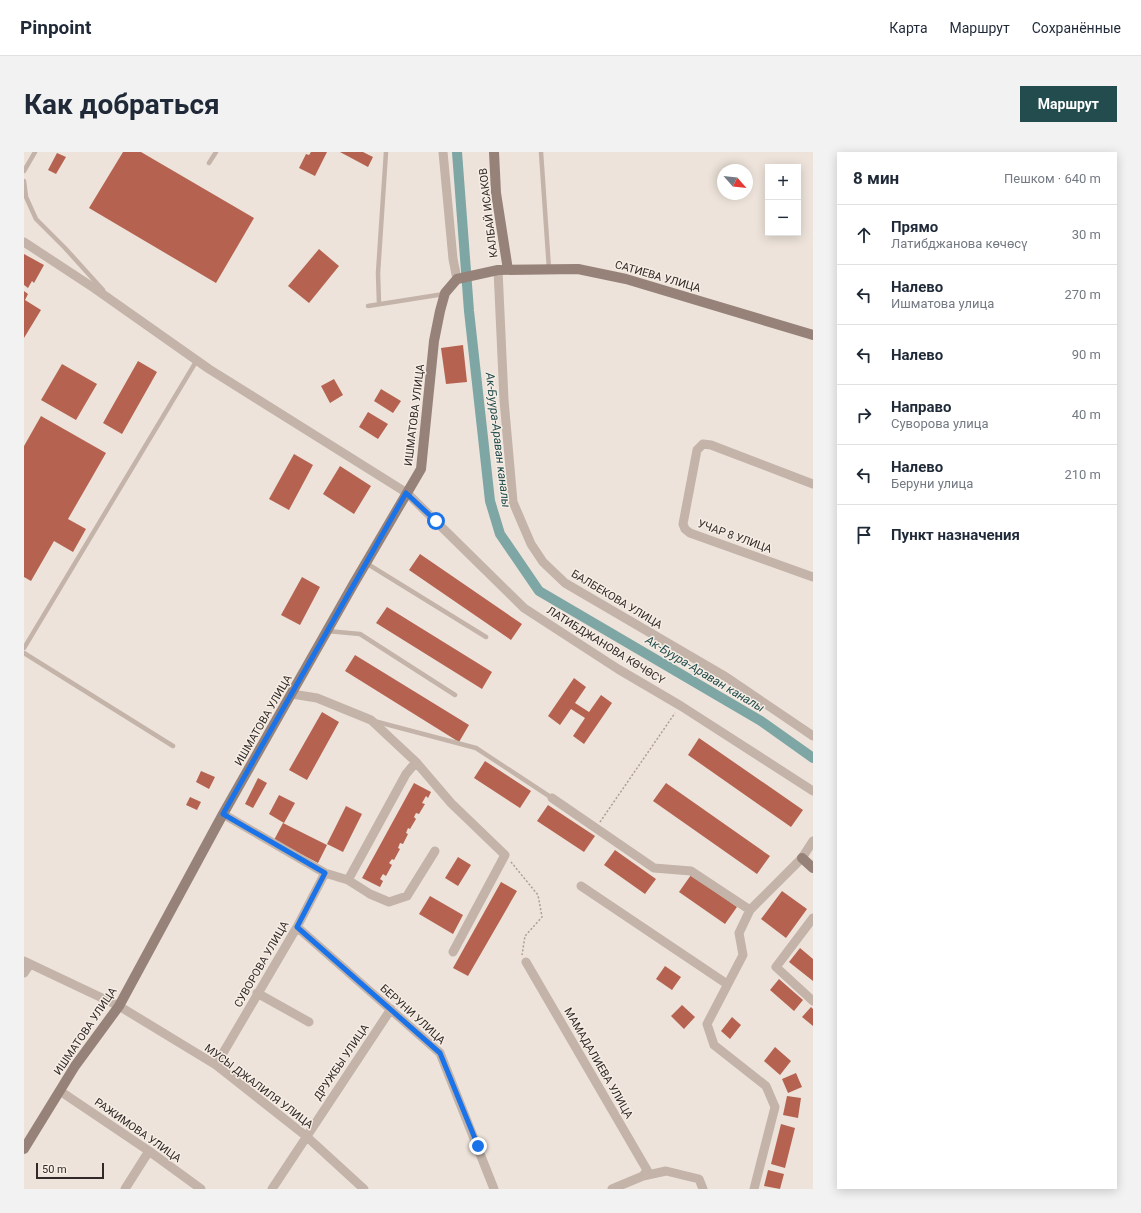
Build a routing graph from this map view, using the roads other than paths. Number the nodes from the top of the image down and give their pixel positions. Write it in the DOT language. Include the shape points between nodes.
graph roads {
  1 [pos="35,152"];
  2 [pos="216,152"];
  3 [pos="386,152"];
  4 [pos="443,152"];
  5 [pos="494,152"];
  6 [pos="540,152"];
  7 [pos="209,163"];
  8 [pos="24,171"];
  9 [pos="24,180"];
  10 [pos="24,242"];
  11 [pos="549,269"];
  12 [pos="499,271"];
  13 [pos="457,279"];
  14 [pos="445,293"];
  15 [pos="113,302"];
  16 [pos="379,304"];
  17 [pos="368,306"];
  18 [pos="813,335"];
  19 [pos="197,360"];
  20 [pos="813,484"];
  21 [pos="406,493"];
  22 [pos="366,563"];
  23 [pos="813,577"];
  24 [pos="327,631"];
  25 [pos="486,637"];
  26 [pos="24,648"];
  27 [pos="24,653"];
  28 [pos="292,694"];
  29 [pos="455,695"];
  30 [pos="371,720"];
  31 [pos="813,736"];
  32 [pos="173,746"];
  33 [pos="416,762"];
  34 [pos="813,791"];
  35 [pos="552,798"];
  36 [pos="223,814"];
  37 [pos="813,841"];
  38 [pos="436,851"];
  39 [pos="802,858"];
  40 [pos="813,868"];
  41 [pos="325,873"];
  42 [pos="348,880"];
  43 [pos="581,886"];
  44 [pos="750,910"];
  45 [pos="813,918"];
  46 [pos="297,927"];
  47 [pos="453,952"];
  48 [pos="27,962"];
  49 [pos="526,962"];
  50 [pos="24,973"];
  51 [pos="727,984"];
  52 [pos="258,993"];
  53 [pos="813,1001"];
  54 [pos="118,1006"];
  55 [pos="391,1010"];
  56 [pos="309,1022"];
  57 [pos="216,1065"];
  58 [pos="60,1091"];
  59 [pos="306,1136"];
  60 [pos="24,1149"];
  61 [pos="149,1151"];
  62 [pos="643,1176"];
  63 [pos="125,1189"];
  64 [pos="201,1189"];
  65 [pos="272,1189"];
  66 [pos="364,1189"];
  67 [pos="494,1189"];
  68 [pos="612,1189"];
  69 [pos="703,1189"];
  70 [pos="754,1189"];
  1 -- 8 [label="lane"];
  2 -- 7 [label="lane"];
  3 -- 16 [label="lane" via="378,273"];
  4 -- 13 [label="street"];
  5 -- 12 [label="main road, КАЛБАЙ ИСАКОВ"];
  6 -- 11 [label="lane"];
  9 -- 15 [label="lane" via="26,197 36,219"];
  10 -- 15 [label="street, ЛАТИБДЖАНОВА КӨЧӨСҮ"];
  11 -- 12 [label="main road, САТИЕВА УЛИЦА"];
  11 -- 18 [label="main road, САТИЕВА УЛИЦА" via="578,269 626,278"];
  12 -- 13 [label="main road, САТИЕВА УЛИЦА"];
  12 -- 31 [label="street, БАЛБЕКОВА УЛИЦА" via="504,400 513,502 530,544 543,562 565,583 726,677"];
  13 -- 14 [label="main road, ИШМАТОВА УЛИЦА"];
  14 -- 16 [label="lane"];
  14 -- 21 [label="main road, ИШМАТОВА УЛИЦА" via="434,341 421,469"];
  15 -- 19 [label="street, ЛАТИБДЖАНОВА КӨЧӨСҮ"];
  16 -- 17 [label="lane"];
  19 -- 21 [label="street, ЛАТИБДЖАНОВА КӨЧӨСҮ"];
  19 -- 26 [label="lane"];
  20 -- 23 [label="street, УЧАР 8 УЛИЦА" via="703,444 697,450 683,524 690,533"];
  21 -- 22 [label="main road, ИШМАТОВА УЛИЦА"];
  21 -- 34 [label="street, ЛАТИБДЖАНОВА КӨЧӨСҮ" via="524,608"];
  22 -- 24 [label="main road, ИШМАТОВА УЛИЦА"];
  22 -- 25 [label="lane"];
  24 -- 28 [label="main road, ИШМАТОВА УЛИЦА"];
  24 -- 29 [label="lane" via="360,634"];
  27 -- 32 [label="lane"];
  28 -- 30 [label="street" via="317,698"];
  28 -- 36 [label="main road, ИШМАТОВА УЛИЦА"];
  30 -- 33 [label="street"];
  30 -- 35 [label="lane" via="476,748"];
  33 -- 42 [label="street" via="406,774"];
  33 -- 47 [label="street" via="451,803 505,856"];
  35 -- 44 [label="street" via="654,868 691,871"];
  36 -- 41 [label="street"];
  36 -- 54 [label="main road, ИШМАТОВА УЛИЦА"];
  37 -- 39 [label="street"];
  38 -- 42 [label="street" via="407,896 389,902"];
  39 -- 40 [label="main road"];
  39 -- 44 [label="street"];
  41 -- 42 [label="street"];
  41 -- 46 [label="street, СУВОРОВА УЛИЦА"];
  43 -- 51 [label="street"];
  44 -- 51 [label="street" via="739,933 743,954"];
  45 -- 53 [label="street" via="776,967"];
  46 -- 52 [label="street, СУВОРОВА УЛИЦА"];
  46 -- 55 [label="street, БЕРУНИ УЛИЦА"];
  48 -- 50 [label="street"];
  48 -- 54 [label="street, МУСЫ ДЖАЛИЛЯ УЛИЦА"];
  49 -- 62 [label="street, МАМАДАЛИЕВА УЛИЦА" via="647,1170"];
  51 -- 70 [label="street" via="706,1024 714,1045 766,1086 775,1107"];
  52 -- 56 [label="street"];
  52 -- 57 [label="street, СУВОРОВА УЛИЦА"];
  54 -- 57 [label="street, МУСЫ ДЖАЛИЛЯ УЛИЦА"];
  54 -- 58 [label="main road, ИШМАТОВА УЛИЦА"];
  55 -- 59 [label="street, ДРУЖБЫ УЛИЦА"];
  55 -- 67 [label="street, БЕРУНИ УЛИЦА" via="440,1053"];
  57 -- 59 [label="street, МУСЫ ДЖАЛИЛЯ УЛИЦА"];
  58 -- 60 [label="main road, ИШМАТОВА УЛИЦА"];
  58 -- 61 [label="street, РАЖИМОВА УЛИЦА"];
  59 -- 65 [label="street, ДРУЖБЫ УЛИЦА"];
  59 -- 66 [label="street, МУСЫ ДЖАЛИЛЯ УЛИЦА"];
  61 -- 63 [label="street"];
  61 -- 64 [label="street, РАЖИМОВА УЛИЦА"];
  62 -- 68 [label="street"];
  62 -- 69 [label="street" via="666,1171 699,1180"];
}
